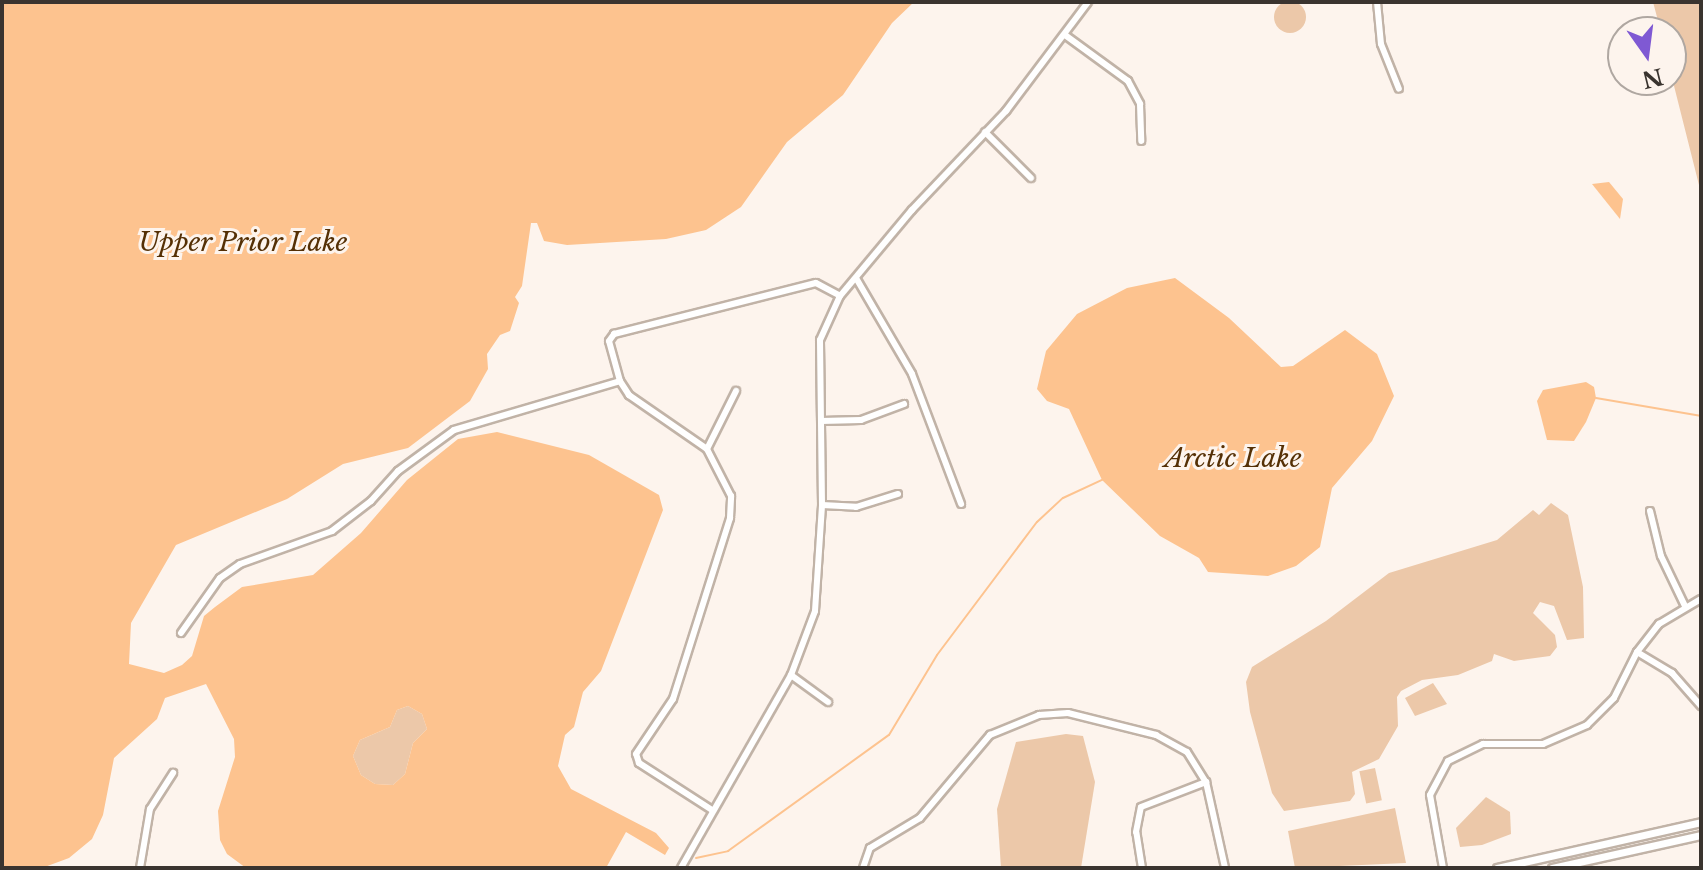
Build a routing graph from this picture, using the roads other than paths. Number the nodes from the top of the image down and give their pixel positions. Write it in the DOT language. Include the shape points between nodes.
graph roads {
  1 [pos="1088,2"];
  2 [pos="1377,2"];
  3 [pos="1065,35"];
  4 [pos="1399,89"];
  5 [pos="985,132"];
  6 [pos="1141,141"];
  7 [pos="1031,178"];
  8 [pos="856,278"];
  9 [pos="840,296"];
  10 [pos="620,381"];
  11 [pos="736,391"];
  12 [pos="904,404"];
  13 [pos="821,421"];
  14 [pos="707,449"];
  15 [pos="898,494"];
  16 [pos="961,504"];
  17 [pos="822,505"];
  18 [pos="1650,511"];
  19 [pos="1701,599"];
  20 [pos="1685,606"];
  21 [pos="181,633"];
  22 [pos="1637,652"];
  23 [pos="791,675"];
  24 [pos="828,702"];
  25 [pos="1701,706"];
  26 [pos="173,773"];
  27 [pos="1206,782"];
  28 [pos="712,810"];
  29 [pos="1701,822"];
  30 [pos="1701,835"];
  31 [pos="140,868"];
  32 [pos="681,868"];
  33 [pos="863,868"];
  34 [pos="1142,868"];
  35 [pos="1225,868"];
  36 [pos="1443,868"];
  37 [pos="1497,868"];
  38 [pos="1552,868"];
  1 -- 3 [label="street"];
  2 -- 4 [label="street" via="1381,44"];
  3 -- 5 [label="street"];
  3 -- 6 [label="street" via="1128,81 1140,104"];
  5 -- 7 [label="street"];
  5 -- 8 [label="street"];
  8 -- 9 [label="street"];
  8 -- 16 [label="street" via="912,374"];
  9 -- 10 [label="street" via="816,283 614,334 609,341"];
  9 -- 13 [label="street" via="820,340"];
  10 -- 14 [label="street" via="629,395"];
  10 -- 21 [label="street" via="454,430 398,471 371,501 332,531 240,564 220,578"];
  11 -- 14 [label="street"];
  12 -- 13 [label="street" via="861,420"];
  13 -- 17 [label="street"];
  14 -- 28 [label="street" via="731,496 730,518 673,699 636,754 639,763"];
  15 -- 17 [label="street" via="856,507"];
  17 -- 23 [label="street" via="815,611"];
  18 -- 20 [label="street" via="1661,556"];
  19 -- 20 [label="street"];
  20 -- 22 [label="street" via="1659,624"];
  22 -- 25 [label="street" via="1672,673"];
  22 -- 36 [label="street" via="1614,698 1587,725 1543,744 1483,744 1448,761 1430,795"];
  23 -- 24 [label="street"];
  23 -- 28 [label="street"];
  26 -- 31 [label="street" via="150,809"];
  27 -- 33 [label="street" via="1187,752 1169,740 1092,715 1039,715 990,735 920,818 870,848"];
  27 -- 34 [label="street" via="1141,807 1136,832"];
  27 -- 35 [label="street"];
  28 -- 32 [label="street"];
  29 -- 37 [label="street"];
  30 -- 38 [label="street"];
}
